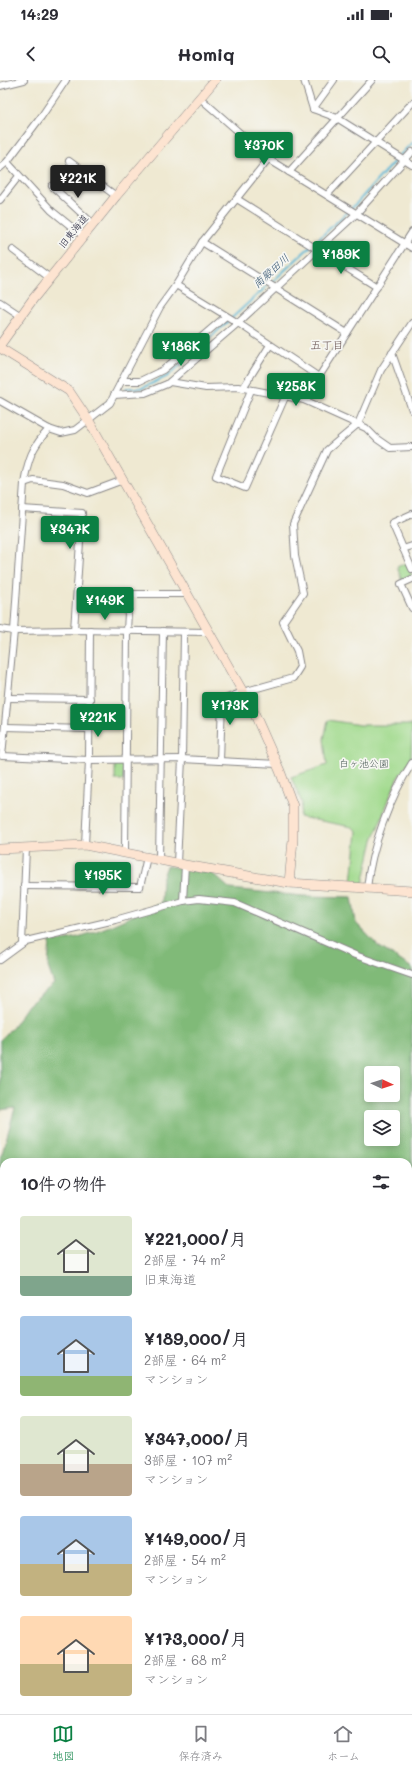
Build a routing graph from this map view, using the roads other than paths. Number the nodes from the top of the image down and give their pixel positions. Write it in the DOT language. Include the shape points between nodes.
graph roads {
  1 [pos="24,80"];
  2 [pos="66,80"];
  3 [pos="215,80"];
  4 [pos="304,80"];
  5 [pos="334,80"];
  6 [pos="372,80"];
  7 [pos="0,86"];
  8 [pos="200,98"];
  9 [pos="412,103"];
  10 [pos="313,109"];
  11 [pos="338,118"];
  12 [pos="375,142"];
  13 [pos="412,152"];
  14 [pos="269,158"];
  15 [pos="401,158"];
  16 [pos="70,161"];
  17 [pos="7,162"];
  18 [pos="412,165"];
  19 [pos="0,168"];
  20 [pos="289,172"];
  21 [pos="19,176"];
  22 [pos="52,186"];
  23 [pos="327,195"];
  24 [pos="116,196"];
  25 [pos="237,199"];
  26 [pos="0,200"];
  27 [pos="354,214"];
  28 [pos="93,224"];
  29 [pos="412,232"];
  30 [pos="83,236"];
  31 [pos="202,242"];
  32 [pos="405,244"];
  33 [pos="316,248"];
  34 [pos="412,248"];
  35 [pos="13,250"];
  36 [pos="50,278"];
  37 [pos="176,285"];
  38 [pos="272,285"];
  39 [pos="377,287"];
  40 [pos="0,302"];
  41 [pos="21,316"];
  42 [pos="227,317"];
  43 [pos="237,322"];
  44 [pos="412,323"];
  45 [pos="347,333"];
  46 [pos="270,346"];
  47 [pos="0,347"];
  48 [pos="392,353"];
  49 [pos="319,377"];
  50 [pos="121,381"];
  51 [pos="170,382"];
  52 [pos="243,388"];
  53 [pos="250,390"];
  54 [pos="114,395"];
  55 [pos="286,395"];
  56 [pos="304,400"];
  57 [pos="0,401"];
  58 [pos="412,410"];
  59 [pos="89,421"];
  60 [pos="358,424"];
  61 [pos="49,429"];
  62 [pos="412,447"];
  63 [pos="123,480"];
  64 [pos="24,483"];
  65 [pos="22,509"];
  66 [pos="412,514"];
  67 [pos="412,546"];
  68 [pos="403,550"];
  69 [pos="412,569"];
  70 [pos="412,579"];
  71 [pos="188,594"];
  72 [pos="412,608"];
  73 [pos="0,629"];
  74 [pos="74,630"];
  75 [pos="90,630"];
  76 [pos="14,631"];
  77 [pos="127,631"];
  78 [pos="163,631"];
  79 [pos="184,632"];
  80 [pos="209,632"];
  81 [pos="243,692"];
  82 [pos="8,698"];
  83 [pos="90,699"];
  84 [pos="5,727"];
  85 [pos="89,729"];
  86 [pos="125,759"];
  87 [pos="162,759"];
  88 [pos="182,759"];
  89 [pos="89,760"];
  90 [pos="220,761"];
  91 [pos="412,763"];
  92 [pos="277,764"];
  93 [pos="85,845"];
  94 [pos="26,848"];
  95 [pos="0,849"];
  96 [pos="125,852"];
  97 [pos="147,857"];
  98 [pos="159,859"];
  99 [pos="181,864"];
  100 [pos="290,883"];
  101 [pos="24,886"];
  102 [pos="366,888"];
  103 [pos="412,891"];
  104 [pos="183,901"];
  105 [pos="22,943"];
  106 [pos="0,960"];
  107 [pos="412,975"];
  1 -- 7 [label="street"];
  2 -- 17 [label="street"];
  3 -- 8 [label="street, 旧東海道"];
  4 -- 10 [label="street"];
  5 -- 10 [label="street"];
  6 -- 11 [label="street"];
  8 -- 14 [label="street"];
  8 -- 24 [label="street, 旧東海道"];
  9 -- 12 [label="street"];
  10 -- 11 [label="street"];
  11 -- 12 [label="street"];
  11 -- 20 [label="street"];
  12 -- 15 [label="street"];
  12 -- 23 [label="street"];
  13 -- 15 [label="street"];
  14 -- 20 [label="street"];
  14 -- 25 [label="street"];
  15 -- 18 [label="street"];
  15 -- 27 [label="street"];
  16 -- 24 [label="street"];
  17 -- 19 [label="street"];
  17 -- 21 [label="street"];
  20 -- 23 [label="street"];
  21 -- 26 [label="street"];
  21 -- 30 [label="street" via="52,211"];
  22 -- 28 [label="street"];
  23 -- 27 [label="street"];
  24 -- 28 [label="street, 旧東海道"];
  25 -- 31 [label="street"];
  25 -- 33 [label="street"];
  27 -- 32 [label="street"];
  27 -- 33 [label="street"];
  28 -- 30 [label="street, 旧東海道"];
  29 -- 32 [label="street"];
  30 -- 36 [label="street, 旧東海道"];
  31 -- 37 [label="street"];
  31 -- 38 [label="street"];
  32 -- 34 [label="street"];
  32 -- 39 [label="street"];
  33 -- 38 [label="street"];
  33 -- 39 [label="street"];
  35 -- 36 [label="street"];
  36 -- 41 [label="street, 旧東海道"];
  37 -- 42 [label="street"];
  37 -- 50 [label="street" via="160,307"];
  38 -- 43 [label="street"];
  38 -- 45 [label="street"];
  39 -- 45 [label="street"];
  40 -- 41 [label="street"];
  41 -- 47 [label="street, 旧東海道"];
  42 -- 43 [label="street"];
  42 -- 50 [label="street" via="163,370 140,380"];
  43 -- 46 [label="street"];
  43 -- 51 [label="street"];
  44 -- 48 [label="street"];
  45 -- 49 [label="street"];
  46 -- 49 [label="street"];
  46 -- 52 [label="street"];
  47 -- 59 [label="street" via="69,391"];
  48 -- 58 [label="street"];
  48 -- 60 [label="street" via="380,370"];
  49 -- 56 [label="street"];
  50 -- 54 [label="street"];
  51 -- 52 [label="street" via="206,388"];
  51 -- 54 [label="street" via="145,393"];
  52 -- 53 [label="street"];
  53 -- 55 [label="street"];
  53 -- 55 [label="street" via="216,476 245,488"];
  54 -- 59 [label="street" via="110,403"];
  55 -- 56 [label="street"];
  56 -- 60 [label="street"];
  57 -- 61 [label="street"];
  59 -- 61 [label="street" via="75,430 61,433"];
  59 -- 63 [label="street"];
  60 -- 62 [label="street" via="390,448"];
  60 -- 81 [label="street" via="327,450 293,524 295,556 303,593 283,622 300,667 294,678"];
  61 -- 64 [label="street" via="37,441 28,458"];
  63 -- 64 [label="street" via="88,493 63,484 33,480"];
  63 -- 71 [label="street"];
  64 -- 65 [label="street"];
  65 -- 74 [label="street" via="82,513"];
  65 -- 76 [label="street"];
  66 -- 68 [label="street" via="392,523"];
  67 -- 68 [label="street"];
  68 -- 69 [label="street"];
  70 -- 72 [label="street" via="401,584"];
  71 -- 77 [label="street" via="129,594"];
  71 -- 80 [label="street"];
  73 -- 76 [label="street"];
  74 -- 75 [label="street"];
  74 -- 76 [label="street"];
  75 -- 77 [label="street"];
  75 -- 83 [label="street"];
  76 -- 82 [label="street"];
  77 -- 78 [label="street"];
  77 -- 86 [label="street"];
  78 -- 79 [label="street"];
  78 -- 87 [label="street"];
  79 -- 80 [label="street"];
  79 -- 88 [label="street"];
  80 -- 81 [label="street"];
  81 -- 90 [label="street" via="222,700"];
  81 -- 92 [label="street"];
  82 -- 83 [label="street"];
  82 -- 84 [label="street"];
  83 -- 85 [label="street"];
  84 -- 85 [label="street"];
  84 -- 89 [label="street" via="2,756"];
  85 -- 89 [label="street"];
  86 -- 87 [label="street"];
  86 -- 89 [label="street"];
  86 -- 96 [label="street"];
  87 -- 88 [label="street"];
  87 -- 98 [label="street"];
  88 -- 90 [label="street"];
  88 -- 99 [label="street"];
  89 -- 93 [label="street"];
  90 -- 92 [label="street"];
  91 -- 102 [label="street" via="400,781 374,848"];
  92 -- 100 [label="street" via="293,806"];
  93 -- 94 [label="street"];
  93 -- 96 [label="street"];
  94 -- 95 [label="street"];
  94 -- 101 [label="street"];
  96 -- 97 [label="street"];
  97 -- 98 [label="street"];
  97 -- 101 [label="street" via="140,887"];
  98 -- 99 [label="street"];
  99 -- 100 [label="street"];
  99 -- 104 [label="street"];
  100 -- 102 [label="street"];
  101 -- 105 [label="street"];
  102 -- 103 [label="street"];
  104 -- 105 [label="street"];
  104 -- 107 [label="street" via="199,899 234,903 355,955"];
  105 -- 106 [label="street"];
}
